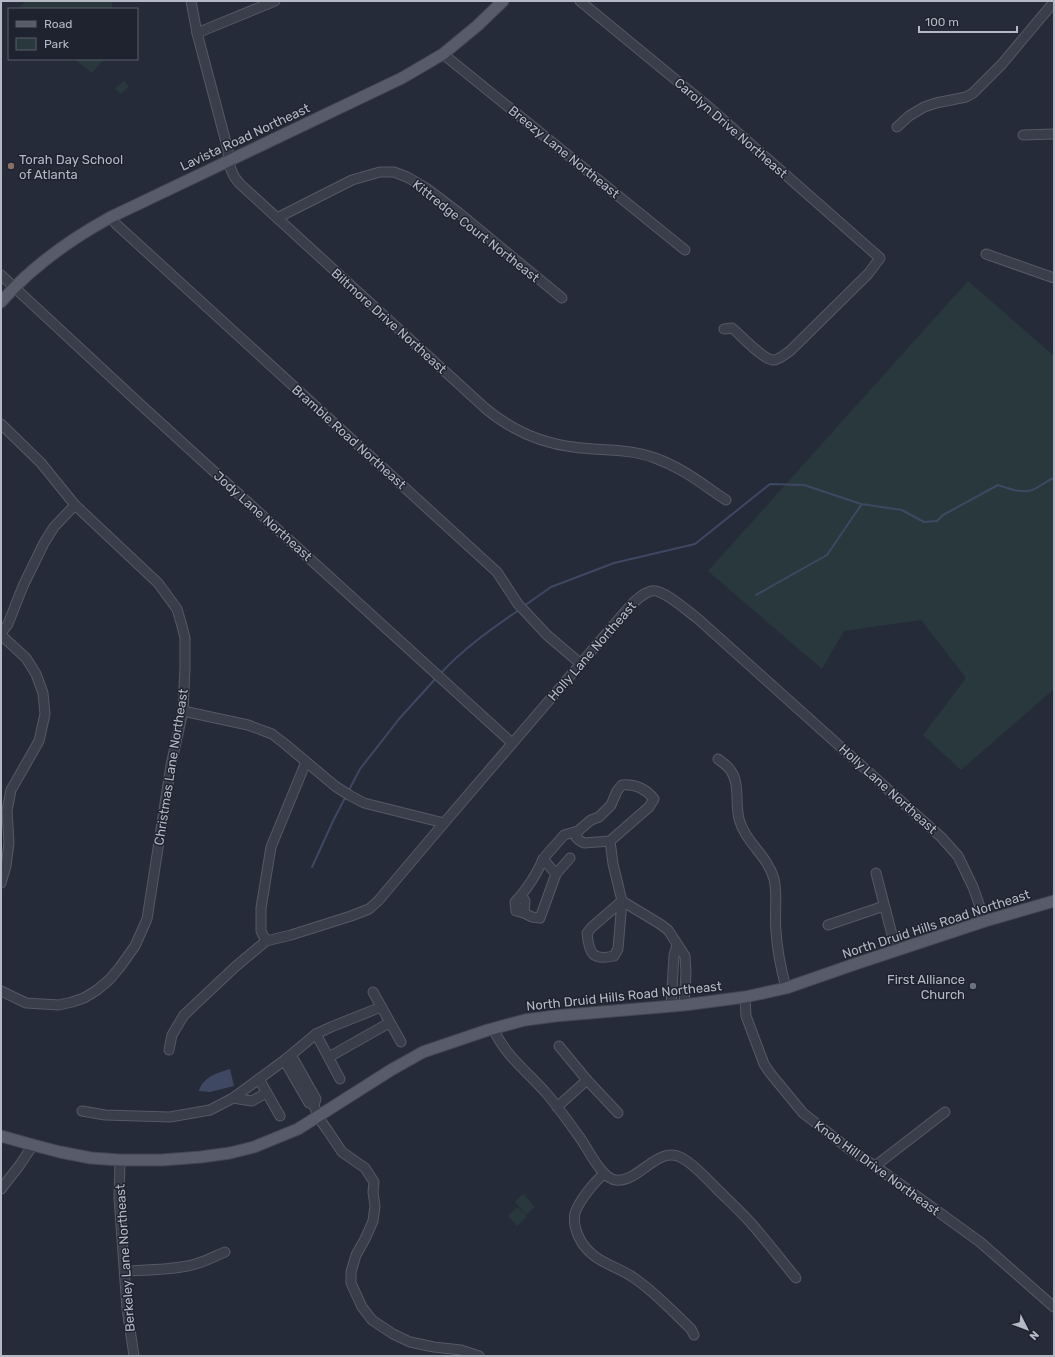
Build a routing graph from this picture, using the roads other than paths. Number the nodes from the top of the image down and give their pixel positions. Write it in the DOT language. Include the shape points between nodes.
graph roads {
  1 [pos="190,1"];
  2 [pos="275,1"];
  3 [pos="503,1"];
  4 [pos="580,1"];
  5 [pos="1054,2"];
  6 [pos="197,33"];
  7 [pos="442,54"];
  8 [pos="897,127"];
  9 [pos="1054,134"];
  10 [pos="1023,135"];
  11 [pos="229,160"];
  12 [pos="111,217"];
  13 [pos="277,218"];
  14 [pos="685,250"];
  15 [pos="986,254"];
  16 [pos="1,274"];
  17 [pos="1054,278"];
  18 [pos="14,287"];
  19 [pos="562,298"];
  20 [pos="1,302"];
  21 [pos="724,328"];
  22 [pos="1,424"];
  23 [pos="726,500"];
  24 [pos="75,505"];
  25 [pos="1,634"];
  26 [pos="581,664"];
  27 [pos="183,711"];
  28 [pos="512,743"];
  29 [pos="718,758"];
  30 [pos="306,762"];
  31 [pos="444,823"];
  32 [pos="578,831"];
  33 [pos="610,841"];
  34 [pos="570,858"];
  35 [pos="543,859"];
  36 [pos="876,873"];
  37 [pos="556,874"];
  38 [pos="1,882"];
  39 [pos="622,901"];
  40 [pos="1054,901"];
  41 [pos="884,906"];
  42 [pos="985,921"];
  43 [pos="828,925"];
  44 [pos="266,941"];
  45 [pos="678,945"];
  46 [pos="896,950"];
  47 [pos="786,988"];
  48 [pos="1,991"];
  49 [pos="373,992"];
  50 [pos="745,997"];
  51 [pos="684,1005"];
  52 [pos="671,1006"];
  53 [pos="381,1007"];
  54 [pos="389,1023"];
  55 [pos="493,1028"];
  56 [pos="316,1034"];
  57 [pos="401,1042"];
  58 [pos="559,1046"];
  59 [pos="168,1050"];
  60 [pos="329,1057"];
  61 [pos="286,1059"];
  62 [pos="340,1079"];
  63 [pos="259,1080"];
  64 [pos="587,1080"];
  65 [pos="266,1093"];
  66 [pos="233,1098"];
  67 [pos="557,1107"];
  68 [pos="82,1111"];
  69 [pos="945,1112"];
  70 [pos="618,1113"];
  71 [pos="280,1116"];
  72 [pos="318,1117"];
  73 [pos="1,1136"];
  74 [pos="33,1145"];
  75 [pos="120,1160"];
  76 [pos="876,1166"];
  77 [pos="604,1174"];
  78 [pos="1,1189"];
  79 [pos="225,1252"];
  80 [pos="124,1271"];
  81 [pos="796,1278"];
  82 [pos="1054,1307"];
  83 [pos="694,1335"];
  84 [pos="134,1356"];
  85 [pos="479,1356"];
  1 -- 6 [label="street, Biltmore Drive Northeast"];
  2 -- 6 [label="street"];
  3 -- 7 [label="main road, Lavista Road Northeast"];
  4 -- 21 [label="street, Carolyn Drive Northeast" via="704,103 880,258 868,274 780,358 773,360 764,356 732,328"];
  5 -- 8 [label="street" via="1002,64 973,93 956,100 924,107"];
  6 -- 11 [label="street, Biltmore Drive Northeast"];
  7 -- 11 [label="main road, Lavista Road Northeast" via="402,78"];
  7 -- 14 [label="street, Breezy Lane Northeast"];
  9 -- 10 [label="street"];
  11 -- 12 [label="main road, Lavista Road Northeast"];
  11 -- 13 [label="street, Biltmore Drive Northeast" via="232,174 237,181"];
  12 -- 18 [label="main road, Lavista Road Northeast" via="64,245"];
  12 -- 26 [label="street, Bramble Road Northeast" via="497,572 522,608 546,634"];
  13 -- 19 [label="street, Kittredge Court Northeast" via="352,180 380,172 394,172 426,188"];
  13 -- 23 [label="street, Biltmore Drive Northeast" via="485,408 508,424 558,445 625,451 655,458 690,474"];
  15 -- 17 [label="street"];
  16 -- 18 [label="street, Jody Lane Northeast"];
  18 -- 20 [label="main road, Lavista Road Northeast"];
  18 -- 28 [label="street, Jody Lane Northeast"];
  22 -- 24 [label="street, Christmas Lane Northeast" via="41,463"];
  24 -- 25 [label="street" via="54,527 44,543 8,624"];
  24 -- 27 [label="street, Christmas Lane Northeast" via="158,583 177,609 185,638"];
  25 -- 38 [label="street" via="26,658 36,674 43,693 45,714 39,741 11,790 7,811 9,843"];
  26 -- 28 [label="street, Holly Lane Northeast"];
  26 -- 42 [label="street, Holly Lane Northeast" via="639,597 652,591 661,592 697,618 941,837 958,856"];
  27 -- 30 [label="street" via="248,725 272,734"];
  27 -- 48 [label="street, Christmas Lane Northeast" via="170,773 147,919 136,946 109,980 84,998 59,1005 26,1003"];
  28 -- 31 [label="street, Holly Lane Northeast"];
  29 -- 47 [label="street" via="735,778 739,818 751,842 770,868 774,880 776,930"];
  30 -- 31 [label="street" via="335,786 364,803"];
  30 -- 44 [label="street" via="272,847 261,908 261,931"];
  31 -- 44 [label="street, Holly Lane Northeast" via="369,909"];
  32 -- 33 [label="street" via="576,837 584,842"];
  32 -- 33 [label="street" via="611,805 622,785 630,784 646,790 654,799 649,807"];
  32 -- 35 [label="street" via="564,836"];
  33 -- 39 [label="street"];
  34 -- 37 [label="street"];
  35 -- 37 [label="street"];
  35 -- 37 [label="street" via="539,870 515,902 516,911 540,918"];
  36 -- 41 [label="street"];
  39 -- 39 [label="street" via="587,933 588,948 599,958 614,956 618,949"];
  39 -- 45 [label="street" via="668,930"];
  40 -- 42 [label="main road, North Druid Hills Road Northeast"];
  41 -- 43 [label="street"];
  41 -- 46 [label="street"];
  42 -- 46 [label="main road, North Druid Hills Road Northeast"];
  44 -- 59 [label="street" via="184,1015 172,1035"];
  45 -- 51 [label="street" via="685,956"];
  45 -- 52 [label="street" via="674,955"];
  46 -- 47 [label="main road, North Druid Hills Road Northeast"];
  47 -- 50 [label="main road, North Druid Hills Road Northeast"];
  49 -- 53 [label="street"];
  50 -- 51 [label="main road, North Druid Hills Road Northeast"];
  50 -- 76 [label="street, Knob Hill Drive Northeast" via="746,1016 764,1064 770,1073 803,1113 849,1149"];
  51 -- 52 [label="main road, North Druid Hills Road Northeast"];
  52 -- 55 [label="main road, North Druid Hills Road Northeast" via="555,1016"];
  53 -- 54 [label="street"];
  53 -- 56 [label="street"];
  54 -- 57 [label="street"];
  54 -- 60 [label="street"];
  55 -- 67 [label="street" via="510,1056"];
  55 -- 72 [label="main road, North Druid Hills Road Northeast" via="423,1052"];
  56 -- 60 [label="street"];
  56 -- 61 [label="street"];
  58 -- 64 [label="street"];
  60 -- 62 [label="street"];
  61 -- 63 [label="street"];
  61 -- 72 [label="street" via="294,1060 302,1082 316,1099 314,1105"];
  63 -- 65 [label="street"];
  63 -- 66 [label="street"];
  64 -- 67 [label="street"];
  64 -- 70 [label="street"];
  65 -- 66 [label="street" via="252,1101"];
  65 -- 71 [label="street"];
  66 -- 68 [label="street" via="210,1110 170,1116 105,1115"];
  67 -- 77 [label="street"];
  69 -- 76 [label="street"];
  72 -- 75 [label="main road, North Druid Hills Road Northeast" via="298,1129 230,1154 162,1160"];
  72 -- 85 [label="street" via="342,1152 365,1168 374,1182 376,1206 373,1221 356,1255 351,1272 351,1282 362,1307 372,1320 410,1342 461,1350"];
  73 -- 74 [label="main road, North Druid Hills Road Northeast"];
  74 -- 75 [label="main road, North Druid Hills Road Northeast" via="91,1158"];
  74 -- 78 [label="street"];
  75 -- 80 [label="street, Berkeley Lane Northeast" via="119,1198"];
  76 -- 82 [label="street, Knob Hill Drive Northeast" via="980,1242"];
  77 -- 81 [label="street" via="616,1180 626,1179 658,1158 670,1155 680,1157 693,1165 749,1221"];
  77 -- 83 [label="street" via="593,1184 575,1213 575,1228 581,1242 592,1254 644,1285 691,1329"];
  79 -- 80 [label="street" via="188,1266"];
  80 -- 84 [label="street, Berkeley Lane Northeast"];
}
